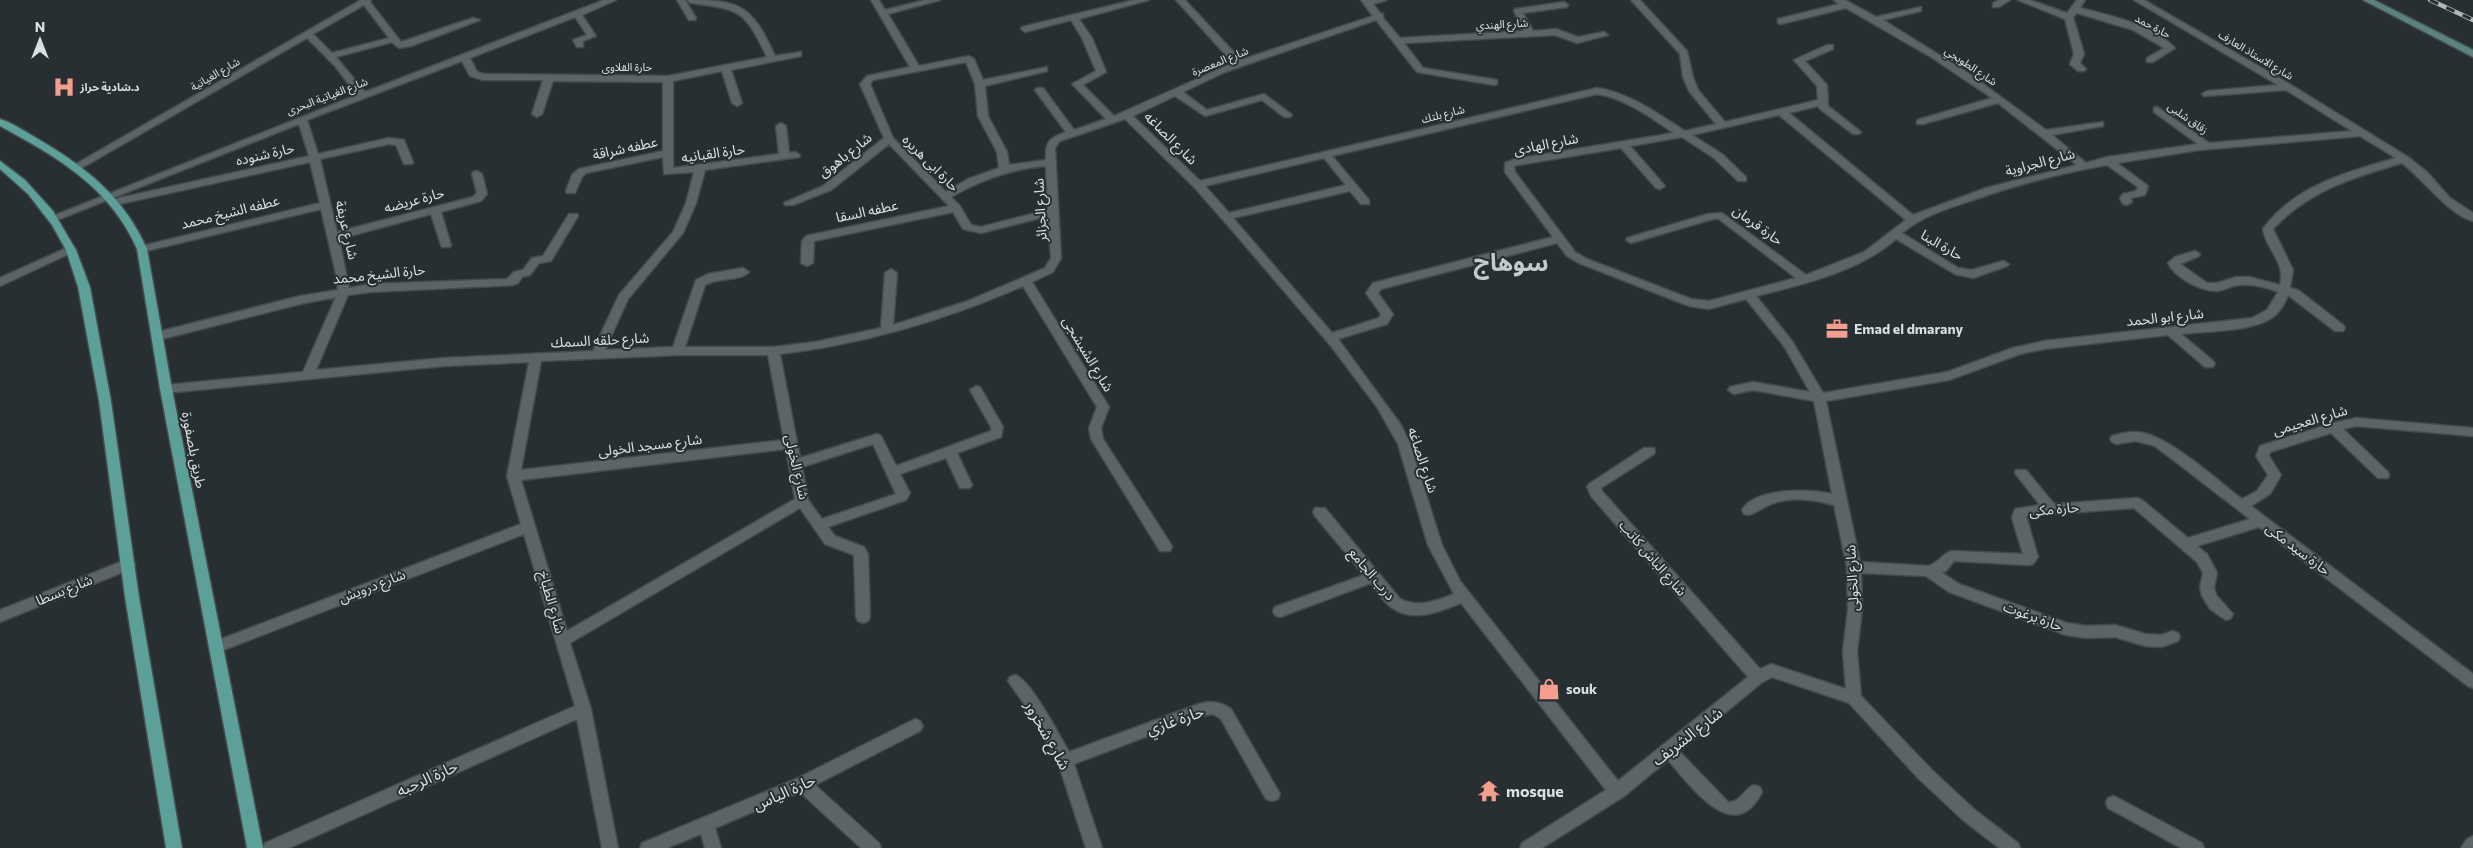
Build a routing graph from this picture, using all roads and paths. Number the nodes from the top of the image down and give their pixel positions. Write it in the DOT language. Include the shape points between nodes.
graph roads {
  1 [pos="581,0"];
  2 [pos="612,0"];
  3 [pos="681,0"];
  4 [pos="691,0"];
  5 [pos="875,0"];
  6 [pos="936,0"];
  7 [pos="1146,0"];
  8 [pos="1180,0"];
  9 [pos="1383,0"];
  10 [pos="1635,0"];
  11 [pos="2006,0"];
  12 [pos="2022,0"];
  13 [pos="2081,0"];
  14 [pos="2138,0"];
  15 [pos="2367,0"];
  16 [pos="366,1"];
  17 [pos="1366,1"];
  18 [pos="1842,2"];
  19 [pos="1564,5"];
  20 [pos="1996,5"];
  21 [pos="593,7"];
  22 [pos="1918,9"];
  23 [pos="2071,13"];
  24 [pos="577,14"];
  25 [pos="883,14"];
  26 [pos="1380,16"];
  27 [pos="692,18"];
  28 [pos="1074,18"];
  29 [pos="476,20"];
  30 [pos="1874,20"];
  31 [pos="1780,21"];
  32 [pos="1025,28"];
  33 [pos="307,33"];
  34 [pos="1530,34"];
  35 [pos="1604,35"];
  36 [pos="394,39"];
  37 [pos="1399,41"];
  38 [pos="580,45"];
  39 [pos="1830,47"];
  40 [pos="798,54"];
  41 [pos="2473,54"];
  42 [pos="330,56"];
  43 [pos="465,56"];
  44 [pos="772,59"];
  45 [pos="2150,60"];
  46 [pos="1239,64"];
  47 [pos="726,68"];
  48 [pos="916,68"];
  49 [pos="1044,69"];
  50 [pos="2082,69"];
  51 [pos="550,78"];
  52 [pos="668,79"];
  53 [pos="1494,82"];
  54 [pos="980,84"];
  55 [pos="2288,87"];
  56 [pos="1040,90"];
  57 [pos="1176,92"];
  58 [pos="2207,94"];
  59 [pos="362,96"];
  60 [pos="2000,99"];
  61 [pos="1821,102"];
  62 [pos="737,103"];
  63 [pos="2156,110"];
  64 [pos="1782,112"];
  65 [pos="537,114"];
  66 [pos="1127,115"];
  67 [pos="1287,115"];
  68 [pos="302,118"];
  69 [pos="1112,120"];
  70 [pos="0,122"];
  71 [pos="1920,122"];
  72 [pos="2100,124"];
  73 [pos="781,126"];
  74 [pos="1723,126"];
  75 [pos="1856,132"];
  76 [pos="2046,133"];
  77 [pos="2361,133"];
  78 [pos="1072,134"];
  79 [pos="1685,134"];
  80 [pos="889,139"];
  81 [pos="1624,144"];
  82 [pos="2206,145"];
  83 [pos="667,153"];
  84 [pos="795,155"];
  85 [pos="1326,155"];
  86 [pos="314,157"];
  87 [pos="784,157"];
  88 [pos="2404,159"];
  89 [pos="2106,160"];
  90 [pos="408,162"];
  91 [pos="1051,163"];
  92 [pos="0,164"];
  93 [pos="2084,165"];
  94 [pos="74,168"];
  95 [pos="700,168"];
  96 [pos="1004,168"];
  97 [pos="477,174"];
  98 [pos="1742,179"];
  99 [pos="1198,185"];
  100 [pos="1660,186"];
  101 [pos="1352,187"];
  102 [pos="571,191"];
  103 [pos="946,196"];
  104 [pos="112,199"];
  105 [pos="1365,202"];
  106 [pos="2127,202"];
  107 [pos="789,203"];
  108 [pos="325,205"];
  109 [pos="956,208"];
  110 [pos="435,210"];
  111 [pos="1053,212"];
  112 [pos="574,216"];
  113 [pos="1226,217"];
  114 [pos="53,218"];
  115 [pos="2473,218"];
  116 [pos="1912,220"];
  117 [pos="1897,235"];
  118 [pos="332,237"];
  119 [pos="1560,240"];
  120 [pos="1631,240"];
  121 [pos="446,245"];
  122 [pos="71,249"];
  123 [pos="142,249"];
  124 [pos="2195,254"];
  125 [pos="807,263"];
  126 [pos="2003,264"];
  127 [pos="743,272"];
  128 [pos="891,273"];
  129 [pos="1803,278"];
  130 [pos="1026,281"];
  131 [pos="0,282"];
  132 [pos="2284,289"];
  133 [pos="344,292"];
  134 [pos="1749,295"];
  135 [pos="2339,328"];
  136 [pos="887,331"];
  137 [pos="2171,332"];
  138 [pos="158,336"];
  139 [pos="1331,337"];
  140 [pos="773,351"];
  141 [pos="678,352"];
  142 [pos="597,356"];
  143 [pos="536,358"];
  144 [pos="2209,364"];
  145 [pos="308,374"];
  146 [pos="166,389"];
  147 [pos="976,390"];
  148 [pos="1734,390"];
  149 [pos="1819,398"];
  150 [pos="2333,428"];
  151 [pos="2473,432"];
  152 [pos="2116,439"];
  153 [pos="791,444"];
  154 [pos="1649,451"];
  155 [pos="950,452"];
  156 [pos="794,465"];
  157 [pos="893,472"];
  158 [pos="2021,473"];
  159 [pos="2383,475"];
  160 [pos="513,476"];
  161 [pos="965,485"];
  162 [pos="802,501"];
  163 [pos="1840,501"];
  164 [pos="2241,505"];
  165 [pos="2051,509"];
  166 [pos="1750,510"];
  167 [pos="1320,512"];
  168 [pos="2262,521"];
  169 [pos="819,525"];
  170 [pos="529,526"];
  171 [pos="2186,544"];
  172 [pos="1165,547"];
  173 [pos="128,564"];
  174 [pos="1854,567"];
  175 [pos="1929,571"];
  176 [pos="1373,577"];
  177 [pos="1464,596"];
  178 [pos="1280,611"];
  179 [pos="2226,614"];
  180 [pos="0,616"];
  181 [pos="863,616"];
  182 [pos="2173,637"];
  183 [pos="564,640"];
  184 [pos="216,647"];
  185 [pos="1758,678"];
  186 [pos="1015,681"];
  187 [pos="2473,682"];
  188 [pos="1854,698"];
  189 [pos="584,709"];
  190 [pos="915,726"];
  191 [pos="1668,750"];
  192 [pos="1065,760"];
  193 [pos="802,784"];
  194 [pos="1616,792"];
  195 [pos="1754,792"];
  196 [pos="1272,794"];
  197 [pos="2114,803"];
  198 [pos="706,825"];
  199 [pos="2473,844"];
  200 [pos="174,848"];
  201 [pos="255,848"];
  202 [pos="271,848"];
  203 [pos="610,848"];
  204 [pos="648,848"];
  205 [pos="713,848"];
  206 [pos="873,848"];
  207 [pos="1094,848"];
  208 [pos="1528,848"];
  209 [pos="2012,848"];
  210 [pos="2196,848"];
  211 [pos="2469,848"];
  1 -- 21 [label="street"];
  2 -- 21 [label="street, شارع الغياتية البحرى"];
  3 -- 27 [label="street"];
  4 -- 44 [label="street" via="746,12 753,18"];
  5 -- 25 [label="street"];
  6 -- 25 [label="street"];
  7 -- 28 [label="street"];
  8 -- 46 [label="street"];
  9 -- 17 [label="street"];
  10 -- 74 [label="street" via="1684,53 1694,91"];
  11 -- 20 [label="street"];
  12 -- 23 [label="street"];
  13 -- 23 [label="street"];
  14 -- 55 [label="street, شارع الاستاذ العارف"];
  15 -- 41 [label="street"];
  16 -- 33 [label="street, شارع الغياتية"];
  16 -- 36 [label="street"];
  17 -- 26 [label="street"];
  18 -- 30 [label="street, شارع الطوبجي"];
  18 -- 31 [label="street"];
  19 -- 34 [label="street" via="1518,11"];
  21 -- 24 [label="street, شارع الغياتية البحرى"];
  22 -- 30 [label="street"];
  23 -- 45 [label="street, حارة حمد" via="2108,18 2141,30 2170,48"];
  23 -- 50 [label="street" via="2079,54 2075,64"];
  24 -- 38 [label="street" via="592,36 578,40"];
  24 -- 43 [label="street, شارع الغياتية البحرى"];
  25 -- 48 [label="street"];
  26 -- 37 [label="street"];
  26 -- 46 [label="street, شارع المعصرة"];
  28 -- 32 [label="street"];
  28 -- 69 [label="street" via="1087,38 1101,72 1077,84"];
  29 -- 36 [label="street" via="408,44 399,44"];
  30 -- 60 [label="street, شارع الطوبجي"];
  33 -- 42 [label="street"];
  33 -- 94 [label="street, شارع الغياتية"];
  34 -- 35 [label="street, شارع الهندي" via="1560,32 1577,40"];
  34 -- 37 [label="street, شارع الهندي"];
  36 -- 42 [label="street"];
  37 -- 53 [label="street" via="1420,70"];
  39 -- 61 [label="street" via="1799,60 1822,85"];
  40 -- 44 [label="street, حارة القلاوى"];
  42 -- 59 [label="street"];
  43 -- 51 [label="street, حارة القلاوى" via="473,74 479,77"];
  43 -- 59 [label="street, شارع الغياتية البحرى"];
  44 -- 47 [label="street, حارة القلاوى"];
  46 -- 57 [label="street, شارع المعصرة"];
  47 -- 52 [label="street, حارة القلاوى"];
  47 -- 62 [label="street"];
  48 -- 54 [label="street" via="969,59"];
  48 -- 80 [label="street, حارة ابى هريره" via="866,81"];
  49 -- 54 [label="street"];
  51 -- 52 [label="street, حارة القلاوى"];
  51 -- 65 [label="street"];
  52 -- 83 [label="street, حارة القبانيه"];
  54 -- 96 [label="street" via="983,116 1002,152"];
  55 -- 58 [label="street"];
  55 -- 77 [label="street, شارع الاستاذ العارف"];
  56 -- 78 [label="street"];
  57 -- 66 [label="street, شارع المعصرة"];
  57 -- 67 [label="street" via="1205,113 1264,97"];
  59 -- 68 [label="street, شارع الغياتية البحرى"];
  60 -- 71 [label="street"];
  60 -- 76 [label="street, شارع الطوبجي"];
  61 -- 64 [label="street, شارع الهادى"];
  61 -- 75 [label="street"];
  63 -- 82 [label="street, زقاق شلبى"];
  64 -- 74 [label="street, شارع الهادى"];
  64 -- 116 [label="street"];
  66 -- 69 [label="street, شارع المعصرة"];
  66 -- 99 [label="street, شارع الصاغه"];
  68 -- 86 [label="street, شارع عريفة"];
  68 -- 104 [label="street, شارع الغياتية البحرى"];
  69 -- 78 [label="street, شارع المعصرة"];
  70 -- 94 [label="main road, طريق بلصفورة"];
  72 -- 76 [label="street"];
  73 -- 87 [label="street"];
  74 -- 79 [label="street, شارع الهادى"];
  76 -- 93 [label="street, شارع الطوبجي"];
  77 -- 82 [label="street, شارع الجراوية"];
  77 -- 88 [label="street, شارع الاستاذ العارف"];
  78 -- 91 [label="street, شارع الجزائر" via="1052,143"];
  79 -- 81 [label="street, شارع الهادى"];
  79 -- 85 [label="street, شارع بلتك" via="1627,100 1597,91"];
  79 -- 98 [label="street, شارع بلتك" via="1718,156"];
  80 -- 103 [label="street, حارة ابى هريره"];
  80 -- 107 [label="street, شارع باهوق" via="826,188"];
  81 -- 100 [label="street"];
  81 -- 119 [label="street, شارع الهادى" via="1509,165 1510,172"];
  82 -- 89 [label="street, شارع الجراوية"];
  83 -- 95 [label="street, حارة القبانيه" via="668,172"];
  83 -- 102 [label="street, عطفه شراقة" via="583,171 577,174"];
  84 -- 87 [label="street, حارة القبانيه"];
  85 -- 99 [label="street, شارع بلتك"];
  85 -- 101 [label="street"];
  86 -- 90 [label="street, حارة شنوده" via="395,141 402,144"];
  86 -- 104 [label="street, حارة شنوده"];
  86 -- 108 [label="street, شارع عريفة"];
  87 -- 95 [label="street, حارة القبانيه"];
  88 -- 115 [label="street, شارع الاستاذ العارف" via="2423,174 2446,200"];
  88 -- 132 [label="street, شارع ابو الحمد" via="2326,184 2294,202 2278,216 2268,229 2287,271"];
  89 -- 93 [label="street, شارع الجراوية"];
  89 -- 106 [label="street" via="2143,186 2141,192 2127,196"];
  91 -- 96 [label="street"];
  91 -- 111 [label="street, شارع الجزائر"];
  92 -- 114 [label="main road" via="28,186"];
  93 -- 116 [label="street, شارع الجراوية" via="2024,180"];
  94 -- 104 [label="main road, طريق بلصفورة"];
  95 -- 142 [label="street" via="686,218 678,233 623,298"];
  96 -- 103 [label="street" via="972,180"];
  97 -- 110 [label="street, حارة عريضه" via="482,194 479,198"];
  99 -- 113 [label="street, شارع الصاغه"];
  101 -- 105 [label="street"];
  101 -- 113 [label="street"];
  103 -- 109 [label="street, حارة ابى هريره"];
  104 -- 114 [label="street, شارع الغياتية البحرى"];
  104 -- 123 [label="main road, طريق بلصفورة" via="137,232"];
  108 -- 118 [label="street, شارع عريفة"];
  108 -- 123 [label="street, عطفه الشيخ محمد"];
  109 -- 111 [label="street, حارة ابى هريره" via="967,227 975,230"];
  109 -- 125 [label="street, عطفه السقا" via="810,238"];
  110 -- 118 [label="street, حارة عريضه"];
  110 -- 121 [label="street"];
  111 -- 130 [label="street, شارع الجزائر" via="1054,265"];
  112 -- 133 [label="street, حارة الشيخ محمد" via="548,258 536,260 526,273 518,274 512,281 396,285"];
  113 -- 139 [label="street, شارع الصاغه"];
  114 -- 122 [label="main road"];
  116 -- 117 [label="street, شارع الجراوية"];
  117 -- 126 [label="street, حارة البنا" via="1955,271 1973,274"];
  117 -- 129 [label="street, شارع الجراوية" via="1842,266"];
  118 -- 133 [label="street, شارع عريفة"];
  119 -- 134 [label="street, شارع الهادى" via="1571,254 1583,261 1689,302 1710,305"];
  119 -- 139 [label="street" via="1377,286 1372,293 1387,314 1382,321"];
  120 -- 129 [label="street, حارة قرمان" via="1712,216 1722,216"];
  122 -- 131 [label="street"];
  122 -- 173 [label="main road" via="88,295 107,404"];
  123 -- 138 [label="main road, طريق بلصفورة"];
  124 -- 132 [label="street" via="2179,258 2174,263 2176,268 2198,283 2211,287 2249,281"];
  127 -- 141 [label="street" via="708,278 700,283"];
  128 -- 136 [label="street"];
  129 -- 134 [label="street, شارع الجراوية"];
  130 -- 136 [label="street, شارع حلقه السمك" via="972,304"];
  130 -- 172 [label="street, شارع الشبشجى" via="1103,407 1095,428 1097,438"];
  132 -- 135 [label="street" via="2305,300"];
  132 -- 137 [label="street, شارع ابو الحمد" via="2277,306 2259,320"];
  133 -- 138 [label="street, حارة الشيخ محمد"];
  133 -- 145 [label="street"];
  134 -- 149 [label="street, شارع الخولى" via="1795,352"];
  136 -- 140 [label="street, شارع حلقه السمك"];
  137 -- 144 [label="street"];
  137 -- 149 [label="street, شارع ابو الحمد" via="2044,345 2017,351 1949,376"];
  138 -- 146 [label="main road, طريق بلصفورة"];
  139 -- 177 [label="street, شارع الصاغه" via="1395,425 1404,444 1435,546"];
  140 -- 141 [label="street, شارع حلقه السمك"];
  140 -- 153 [label="street, شارع الخولى"];
  141 -- 142 [label="street, شارع حلقه السمك"];
  142 -- 143 [label="street, شارع حلقه السمك"];
  143 -- 145 [label="street, شارع حلقه السمك"];
  143 -- 160 [label="street, شارع الطباخ"];
  145 -- 146 [label="street, شارع حلقه السمك"];
  146 -- 184 [label="main road, طريق بلصفورة"];
  147 -- 155 [label="street" via="997,428 997,434"];
  148 -- 149 [label="street, شارع ابو الحمد" via="1753,386"];
  149 -- 163 [label="street, شارع الخولى"];
  150 -- 151 [label="street, شارع العجيمى" via="2371,422"];
  150 -- 159 [label="street"];
  150 -- 164 [label="street, شارع العجيمى" via="2264,449 2262,456 2276,475 2267,490"];
  152 -- 164 [label="street, حارة سيد مكى" via="2136,436 2152,440"];
  153 -- 156 [label="street, شارع الخولى"];
  153 -- 160 [label="street, شارع مسجد الخولى"];
  154 -- 185 [label="street, شارع الباش كاتب" via="1599,483 1594,487 1596,492"];
  155 -- 157 [label="street"];
  155 -- 161 [label="street"];
  156 -- 157 [label="street" via="874,438"];
  156 -- 162 [label="street, شارع الخولى"];
  157 -- 169 [label="street" via="903,493 901,496"];
  158 -- 165 [label="street"];
  160 -- 170 [label="street, شارع الطباخ"];
  162 -- 169 [label="street, شارع الخولى"];
  162 -- 183 [label="street"];
  163 -- 166 [label="street" via="1820,495 1781,495"];
  163 -- 174 [label="street, شارع الخولى"];
  164 -- 168 [label="street, حارة سيد مكى"];
  165 -- 171 [label="street, حارة مكى" via="2137,503"];
  165 -- 175 [label="street, حارة مكى" via="2020,513 2031,557 2028,560 1952,556 1942,567"];
  167 -- 176 [label="street, درب الجامع"];
  168 -- 171 [label="street"];
  168 -- 187 [label="street, حارة سيد مكى"];
  169 -- 181 [label="street, شارع الخولى" via="834,543 861,554"];
  170 -- 183 [label="street, شارع الطباخ"];
  170 -- 184 [label="street, شارع درويش"];
  171 -- 179 [label="street, حارة مكى" via="2207,565 2210,574 2207,593"];
  173 -- 180 [label="street, شارع بسطا"];
  173 -- 200 [label="main road"];
  174 -- 175 [label="street"];
  174 -- 188 [label="street, شارع الخولى" via="1855,610 1850,652"];
  175 -- 182 [label="street, حارة برغوت" via="1954,588 2066,629 2115,631 2145,640 2161,641"];
  176 -- 177 [label="street, درب الجامع" via="1395,603 1412,611 1423,611"];
  176 -- 178 [label="street"];
  177 -- 194 [label="street, شارع الصاغه"];
  183 -- 189 [label="street, شارع الطباخ"];
  184 -- 201 [label="main road, طريق بلصفورة"];
  185 -- 188 [label="street, شارع الشريف" via="1771,670"];
  185 -- 191 [label="street, شارع الشريف"];
  186 -- 192 [label="street, شارع شخرور" via="1034,706"];
  188 -- 209 [label="street" via="1969,815"];
  189 -- 202 [label="street, حارة الرحبه"];
  189 -- 203 [label="street, شارع الطباخ"];
  190 -- 193 [label="street, حارة الياس"];
  191 -- 194 [label="street, شارع الشريف"];
  191 -- 195 [label="street" via="1726,809 1740,808"];
  192 -- 196 [label="street, حارة غازي" via="1199,710 1220,708"];
  192 -- 207 [label="street, شارع شخرور"];
  193 -- 198 [label="street, حارة الياس"];
  193 -- 206 [label="street"];
  194 -- 208 [label="street, شارع الشريف"];
  197 -- 210 [label="street"];
  198 -- 204 [label="street, حارة الياس"];
  198 -- 205 [label="street"];
  199 -- 211 [label="street"];
}
